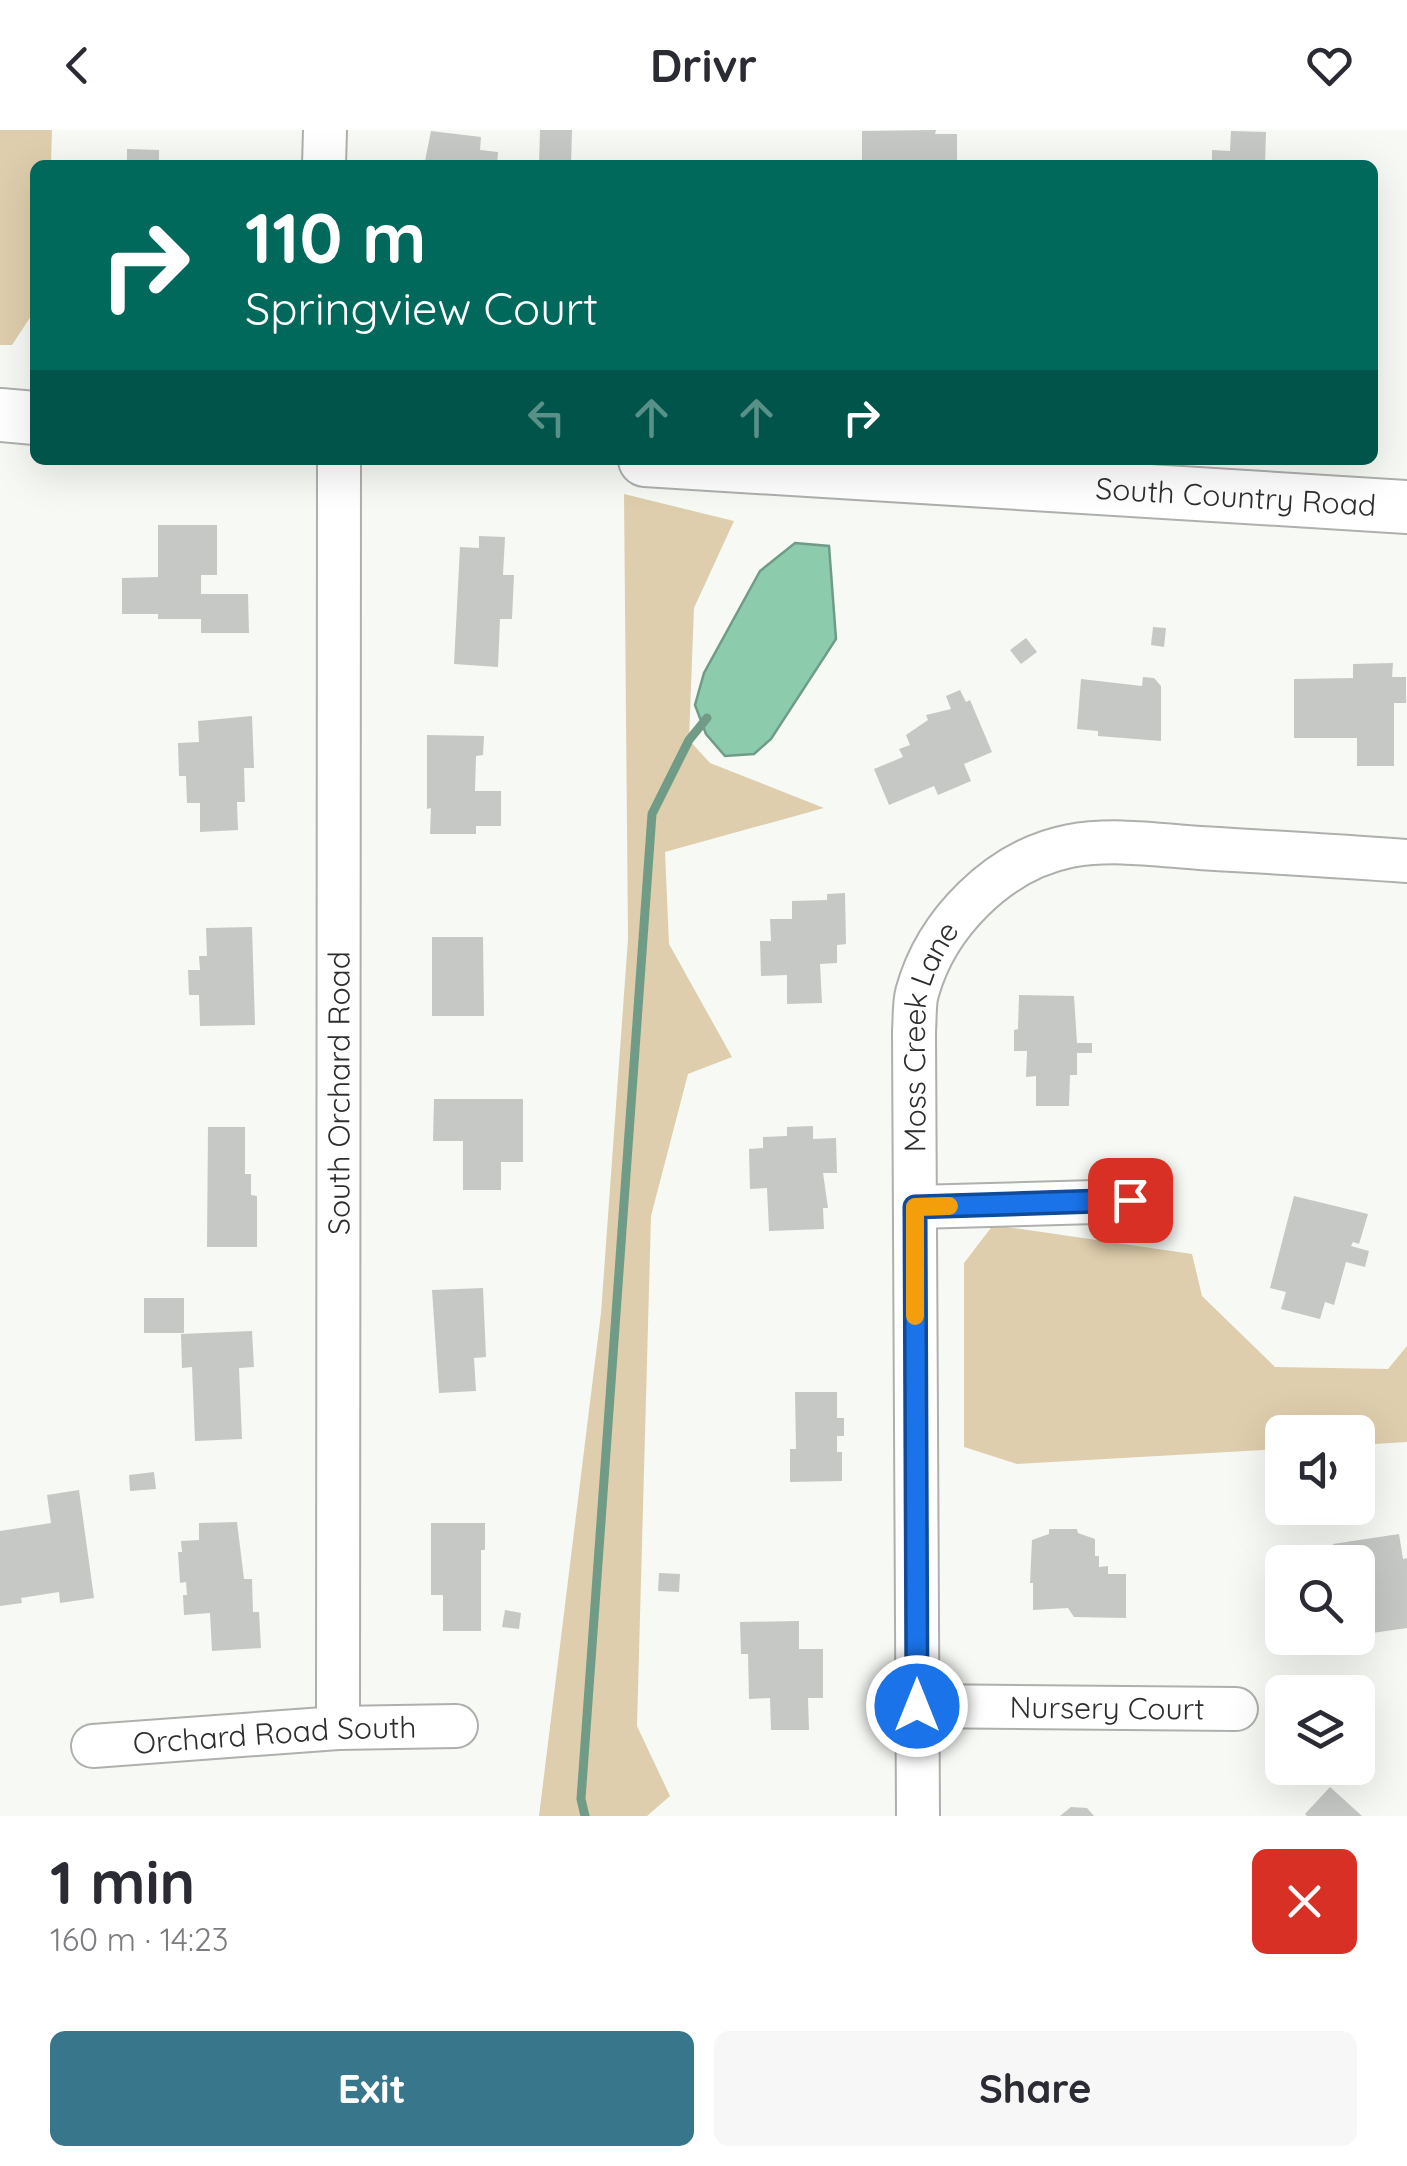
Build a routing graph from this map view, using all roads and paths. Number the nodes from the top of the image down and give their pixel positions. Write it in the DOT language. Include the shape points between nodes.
graph roads {
  1 [pos="325,130"];
  2 [pos="324,160"];
  3 [pos="0,416"];
  4 [pos="30,418"];
  5 [pos="339,465"];
  6 [pos="798,465"];
  7 [pos="1124,475"];
  8 [pos="1407,507"];
  9 [pos="1407,861"];
  10 [pos="1130,1200"];
  11 [pos="915,1207"];
  12 [pos="917,1706"];
  13 [pos="1236,1709"];
  14 [pos="456,1726"];
  15 [pos="338,1728"];
  16 [pos="92,1746"];
  17 [pos="918,1816"];
  1 -- 2 [label="street"];
  3 -- 4 [label="main road"];
  5 -- 15 [label="street, South Orchard Road"];
  6 -- 7 [label="main road, South Country Road"];
  7 -- 8 [label="main road, South Country Road"];
  9 -- 11 [label="street, Moss Creek Lane" via="1121,843 1071,846 1030,858 998,879 959,913 932,952 916,994"];
  10 -- 11 [label="street"];
  11 -- 12 [label="street, Moss Creek Lane"];
  12 -- 13 [label="street, Nursery Court"];
  12 -- 17 [label="street, Moss Creek Lane"];
  14 -- 15 [label="street, Orchard Road South"];
  15 -- 16 [label="street, Orchard Road South"];
}
